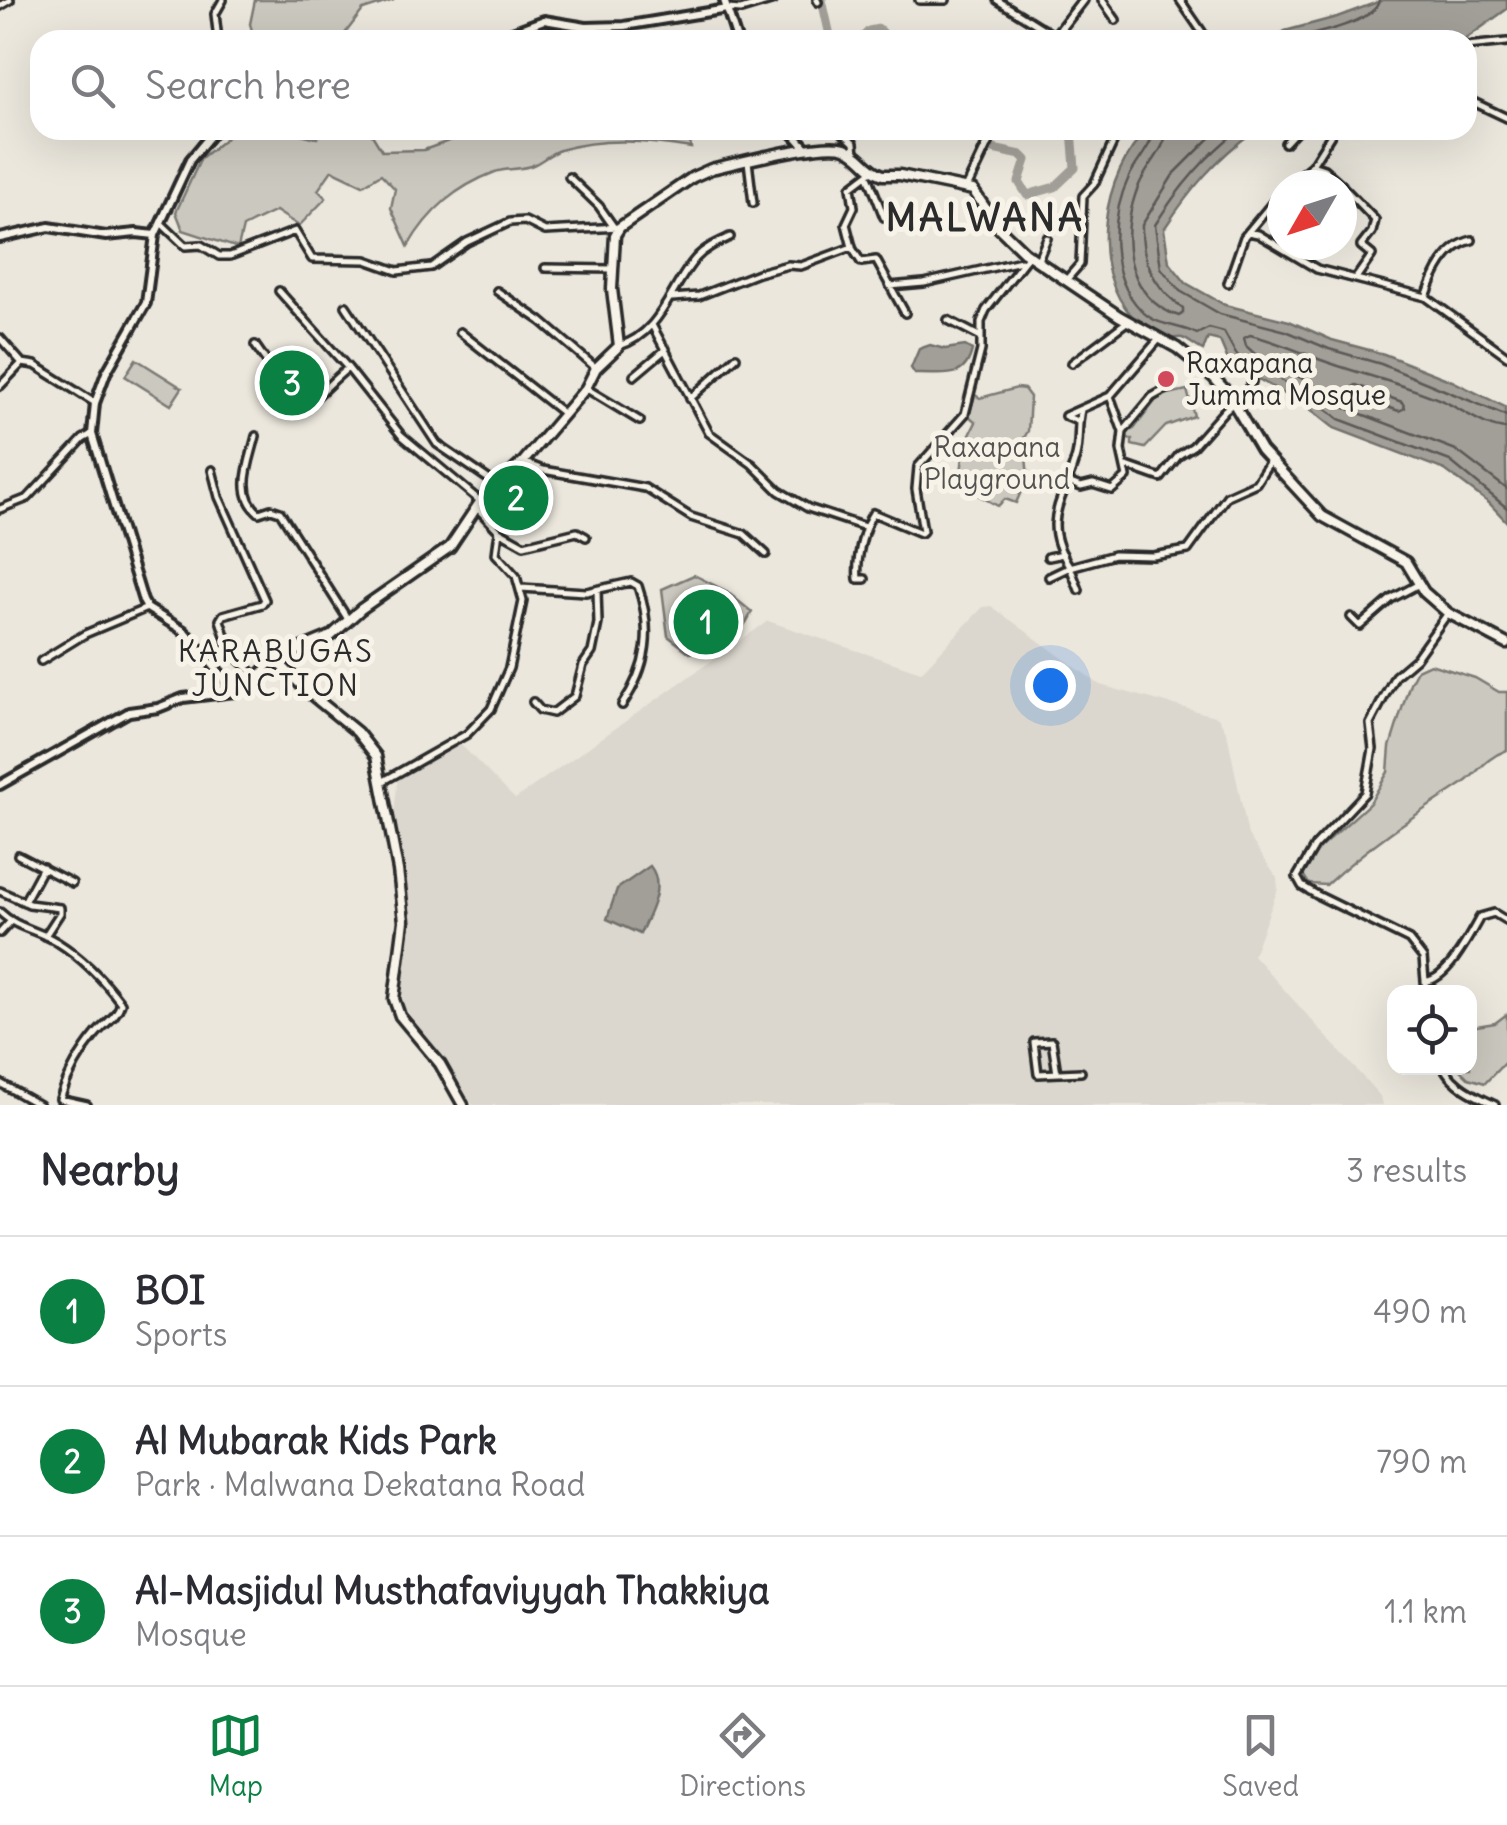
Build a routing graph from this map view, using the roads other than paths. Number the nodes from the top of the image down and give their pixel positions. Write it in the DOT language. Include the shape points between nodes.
graph roads {
  1 [pos="10,0"];
  2 [pos="223,0"];
  3 [pos="724,0"];
  4 [pos="774,0"];
  5 [pos="919,0"];
  6 [pos="946,0"];
  7 [pos="997,0"];
  8 [pos="1083,0"];
  9 [pos="1102,0"];
  10 [pos="1180,0"];
  11 [pos="0,6"];
  12 [pos="727,10"];
  13 [pos="1116,20"];
  14 [pos="217,30"];
  15 [pos="518,30"];
  16 [pos="734,30"];
  17 [pos="1042,30"];
  18 [pos="1060,30"];
  19 [pos="1201,30"];
  20 [pos="1507,42"];
  21 [pos="1477,45"];
  22 [pos="1477,104"];
  23 [pos="1507,118"];
  24 [pos="207,140"];
  25 [pos="799,140"];
  26 [pos="851,140"];
  27 [pos="989,140"];
  28 [pos="1115,140"];
  29 [pos="1288,140"];
  30 [pos="1327,140"];
  31 [pos="1286,143"];
  32 [pos="806,148"];
  33 [pos="855,153"];
  34 [pos="748,161"];
  35 [pos="1312,165"];
  36 [pos="1306,170"];
  37 [pos="1325,170"];
  38 [pos="870,174"];
  39 [pos="570,177"];
  40 [pos="967,187"];
  41 [pos="1357,201"];
  42 [pos="754,203"];
  43 [pos="1267,209"];
  44 [pos="884,217"];
  45 [pos="161,223"];
  46 [pos="616,226"];
  47 [pos="1248,232"];
  48 [pos="155,235"];
  49 [pos="730,238"];
  50 [pos="1047,238"];
  51 [pos="1,240"];
  52 [pos="1472,240"];
  53 [pos="852,247"];
  54 [pos="1030,258"];
  55 [pos="545,268"];
  56 [pos="612,268"];
  57 [pos="1356,278"];
  58 [pos="1066,279"];
  59 [pos="1228,283"];
  60 [pos="890,286"];
  61 [pos="278,291"];
  62 [pos="496,291"];
  63 [pos="1426,297"];
  64 [pos="672,298"];
  65 [pos="346,306"];
  66 [pos="905,313"];
  67 [pos="948,320"];
  68 [pos="1128,321"];
  69 [pos="652,324"];
  70 [pos="460,332"];
  71 [pos="979,336"];
  72 [pos="0,338"];
  73 [pos="1160,338"];
  74 [pos="255,345"];
  75 [pos="620,346"];
  76 [pos="666,349"];
  77 [pos="1507,356"];
  78 [pos="736,357"];
  79 [pos="22,363"];
  80 [pos="1072,363"];
  81 [pos="348,368"];
  82 [pos="596,368"];
  83 [pos="634,376"];
  84 [pos="1252,382"];
  85 [pos="0,386"];
  86 [pos="1170,386"];
  87 [pos="586,388"];
  88 [pos="1110,396"];
  89 [pos="690,399"];
  90 [pos="1233,402"];
  91 [pos="94,403"];
  92 [pos="1082,410"];
  93 [pos="564,414"];
  94 [pos="640,421"];
  95 [pos="1077,422"];
  96 [pos="1123,432"];
  97 [pos="92,434"];
  98 [pos="256,436"];
  99 [pos="1270,461"];
  100 [pos="523,462"];
  101 [pos="1127,466"];
  102 [pos="212,470"];
  103 [pos="1067,482"];
  104 [pos="497,486"];
  105 [pos="478,504"];
  106 [pos="0,510"];
  107 [pos="865,527"];
  108 [pos="499,531"];
  109 [pos="586,537"];
  110 [pos="766,554"];
  111 [pos="1062,554"];
  112 [pos="1048,557"];
  113 [pos="1070,567"];
  114 [pos="1049,577"];
  115 [pos="865,579"];
  116 [pos="1419,584"];
  117 [pos="521,588"];
  118 [pos="598,590"];
  119 [pos="1079,590"];
  120 [pos="147,608"];
  121 [pos="1448,613"];
  122 [pos="1350,617"];
  123 [pos="348,621"];
  124 [pos="1507,644"];
  125 [pos="274,659"];
  126 [pos="42,661"];
  127 [pos="256,676"];
  128 [pos="236,692"];
  129 [pos="533,702"];
  130 [pos="622,705"];
  131 [pos="382,782"];
  132 [pos="0,785"];
  133 [pos="18,855"];
  134 [pos="44,867"];
  135 [pos="72,883"];
  136 [pos="0,891"];
  137 [pos="24,902"];
  138 [pos="0,912"];
  139 [pos="10,922"];
  140 [pos="1507,922"];
  141 [pos="0,933"];
  142 [pos="45,936"];
  143 [pos="1426,981"];
  144 [pos="1426,985"];
  145 [pos="1081,1072"];
  146 [pos="1057,1073"];
  147 [pos="1448,1075"];
  148 [pos="0,1083"];
  149 [pos="58,1102"];
  150 [pos="39,1105"];
  151 [pos="87,1105"];
  152 [pos="463,1105"];
  153 [pos="1495,1105"];
  1 -- 11 [label="street"];
  2 -- 14 [label="street" via="215,14"];
  3 -- 12 [label="street"];
  4 -- 12 [label="street"];
  5 -- 6 [label="street"];
  7 -- 17 [label="street"];
  8 -- 18 [label="street"];
  9 -- 13 [label="street"];
  10 -- 19 [label="street"];
  12 -- 15 [label="street" via="624,26 544,20"];
  12 -- 16 [label="street"];
  20 -- 21 [label="street"];
  22 -- 23 [label="street"];
  24 -- 45 [label="street"];
  25 -- 32 [label="street"];
  26 -- 33 [label="street"];
  27 -- 40 [label="street"];
  28 -- 58 [label="street" via="1084,196 1080,264"];
  29 -- 31 [label="street"];
  30 -- 35 [label="street"];
  32 -- 33 [label="main road" via="827,144"];
  32 -- 34 [label="main road"];
  33 -- 38 [label="main road"];
  34 -- 42 [label="street"];
  34 -- 46 [label="main road" via="693,177"];
  35 -- 36 [label="street"];
  35 -- 37 [label="street"];
  38 -- 40 [label="main road"];
  38 -- 44 [label="street"];
  38 -- 53 [label="street" via="850,188 854,206 846,224"];
  39 -- 46 [label="street"];
  40 -- 54 [label="main road"];
  41 -- 57 [label="street" via="1375,220 1361,246 1372,256"];
  43 -- 47 [label="street"];
  45 -- 46 [label="street" via="186,246 202,244 219,256 295,231 312,259 366,260 397,271 431,267 510,222 545,231"];
  45 -- 48 [label="street"];
  46 -- 56 [label="main road"];
  47 -- 57 [label="street" via="1317,269"];
  47 -- 59 [label="street"];
  48 -- 51 [label="street" via="106,236 48,226"];
  48 -- 91 [label="street" via="146,303"];
  49 -- 64 [label="street" via="694,260"];
  50 -- 54 [label="street"];
  52 -- 63 [label="street" via="1460,243 1435,272"];
  53 -- 60 [label="street" via="861,262 876,260"];
  53 -- 64 [label="street" via="699,296"];
  54 -- 58 [label="main road"];
  54 -- 60 [label="street"];
  54 -- 71 [label="street" via="986,310"];
  55 -- 56 [label="street"];
  56 -- 75 [label="main road"];
  57 -- 63 [label="street"];
  58 -- 68 [label="main road"];
  60 -- 66 [label="street"];
  61 -- 81 [label="street"];
  62 -- 82 [label="street"];
  63 -- 77 [label="street"];
  64 -- 69 [label="street"];
  65 -- 104 [label="street" via="437,444"];
  67 -- 71 [label="street"];
  68 -- 73 [label="main road"];
  68 -- 80 [label="street"];
  69 -- 75 [label="street"];
  69 -- 76 [label="street"];
  70 -- 93 [label="street"];
  71 -- 107 [label="street" via="982,350 966,414 916,474 923,531 877,512"];
  72 -- 79 [label="street"];
  73 -- 88 [label="street"];
  73 -- 90 [label="main road" via="1213,377"];
  74 -- 81 [label="street" via="269,365 268,380 299,409"];
  75 -- 82 [label="main road"];
  76 -- 83 [label="street"];
  76 -- 89 [label="street"];
  78 -- 89 [label="street"];
  79 -- 85 [label="street"];
  79 -- 91 [label="street"];
  81 -- 105 [label="street" via="416,450"];
  82 -- 87 [label="main road"];
  84 -- 90 [label="street"];
  86 -- 96 [label="street"];
  87 -- 93 [label="main road"];
  87 -- 94 [label="street"];
  88 -- 92 [label="street"];
  88 -- 96 [label="street"];
  89 -- 107 [label="street" via="709,433 780,491"];
  90 -- 99 [label="main road"];
  90 -- 101 [label="street" via="1162,478"];
  91 -- 97 [label="street"];
  92 -- 95 [label="street"];
  92 -- 95 [label="street" via="1065,416"];
  93 -- 100 [label="main road"];
  95 -- 103 [label="street" via="1078,453"];
  96 -- 101 [label="street"];
  97 -- 106 [label="street" via="28,498"];
  97 -- 120 [label="street"];
  98 -- 123 [label="street" via="244,483 253,508 280,512"];
  99 -- 113 [label="street" via="1256,483 1227,496 1188,550"];
  99 -- 116 [label="main road" via="1322,516 1406,562"];
  100 -- 104 [label="main road"];
  100 -- 110 [label="street" via="645,488 692,517 744,534"];
  101 -- 103 [label="street" via="1128,477 1112,490"];
  102 -- 127 [label="street" via="265,600 220,620 230,651"];
  103 -- 111 [label="street" via="1054,523"];
  104 -- 105 [label="main road"];
  105 -- 108 [label="street"];
  105 -- 123 [label="main road" via="450,547"];
  107 -- 115 [label="street" via="857,571"];
  108 -- 109 [label="street" via="524,544 577,532"];
  108 -- 117 [label="street" via="496,554"];
  111 -- 112 [label="street"];
  111 -- 113 [label="street"];
  113 -- 114 [label="street"];
  113 -- 119 [label="street"];
  116 -- 121 [label="main road"];
  116 -- 122 [label="street" via="1360,626"];
  117 -- 118 [label="street"];
  117 -- 131 [label="street" via="509,668 491,709 466,734"];
  118 -- 129 [label="street" via="592,652 575,696 553,713"];
  118 -- 130 [label="street" via="631,582 640,592 648,651"];
  120 -- 126 [label="street"];
  120 -- 128 [label="street" via="184,631"];
  121 -- 124 [label="main road"];
  121 -- 143 [label="street" via="1395,676 1370,724 1374,749 1365,794 1315,846 1297,877 1333,904 1409,940 1423,958"];
  123 -- 125 [label="main road" via="325,640"];
  125 -- 127 [label="street"];
  125 -- 131 [label="main road" via="357,732 376,756"];
  127 -- 128 [label="street"];
  128 -- 132 [label="street" via="129,712"];
  131 -- 152 [label="main road" via="404,921 394,999"];
  133 -- 134 [label="street"];
  134 -- 135 [label="street"];
  134 -- 137 [label="street"];
  136 -- 137 [label="street"];
  137 -- 142 [label="street" via="61,910"];
  138 -- 139 [label="street"];
  139 -- 141 [label="street"];
  139 -- 142 [label="street"];
  140 -- 143 [label="street" via="1494,913 1480,917 1438,978"];
  142 -- 149 [label="street" via="97,972 122,1004 78,1060"];
  143 -- 144 [label="street"];
  145 -- 146 [label="street"];
  146 -- 146 [label="street" via="1038,1074 1034,1042 1052,1041"];
  147 -- 153 [label="street"];
  148 -- 150 [label="street"];
  149 -- 151 [label="street"];
}
